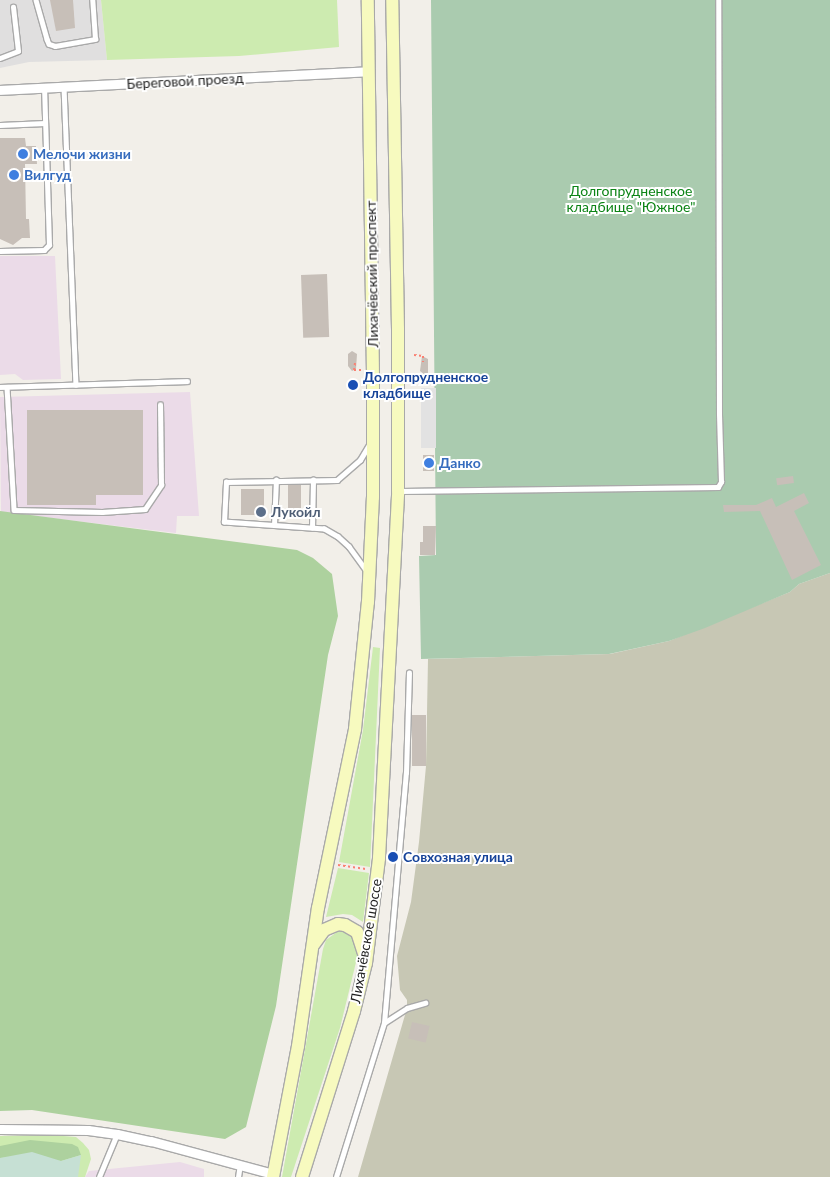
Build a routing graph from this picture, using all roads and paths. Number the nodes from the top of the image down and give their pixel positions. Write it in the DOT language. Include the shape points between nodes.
graph roads {
  1 [pos="36,0"];
  2 [pos="92,0"];
  3 [pos="368,0"];
  4 [pos="392,0"];
  5 [pos="718,0"];
  6 [pos="14,7"];
  7 [pos="0,58"];
  8 [pos="370,71"];
  9 [pos="64,87"];
  10 [pos="44,88"];
  11 [pos="0,90"];
  12 [pos="45,123"];
  13 [pos="0,125"];
  14 [pos="0,251"];
  15 [pos="414,356"];
  16 [pos="423,362"];
  17 [pos="354,363"];
  18 [pos="361,370"];
  19 [pos="187,381"];
  20 [pos="76,385"];
  21 [pos="0,387"];
  22 [pos="7,387"];
  23 [pos="160,405"];
  24 [pos="372,436"];
  25 [pos="276,480"];
  26 [pos="313,480"];
  27 [pos="398,491"];
  28 [pos="274,525"];
  29 [pos="312,528"];
  30 [pos="369,576"];
  31 [pos="389,668"];
  32 [pos="409,673"];
  33 [pos="338,865"];
  34 [pos="370,870"];
  35 [pos="310,950"];
  36 [pos="366,963"];
  37 [pos="425,1003"];
  38 [pos="384,1022"];
  39 [pos="0,1129"];
  40 [pos="116,1134"];
  41 [pos="240,1166"];
  42 [pos="273,1175"];
  43 [pos="99,1177"];
  44 [pos="238,1177"];
  45 [pos="302,1177"];
  46 [pos="336,1177"];
  1 -- 2 [label="lane" via="46,39 55,46 95,39"];
  3 -- 8 [label="main road, Лихачёвский проспект"];
  4 -- 27 [label="main road, Лихачёвский проспект"];
  5 -- 27 [label="lane" via="718,406 721,482 718,487"];
  6 -- 7 [label="lane" via="18,51"];
  8 -- 9 [label="street, Береговой проезд"];
  8 -- 24 [label="main road, Лихачёвский проспект"];
  9 -- 10 [label="street, Береговой проезд"];
  9 -- 20 [label="lane"];
  10 -- 11 [label="street, Береговой проезд"];
  10 -- 12 [label="lane"];
  12 -- 13 [label="lane"];
  12 -- 14 [label="lane" via="49,245 44,250"];
  15 -- 16 [label="path" via="423,356"];
  17 -- 18 [label="path" via="354,370"];
  19 -- 20 [label="lane"];
  20 -- 22 [label="lane"];
  21 -- 22 [label="lane"];
  22 -- 23 [label="lane" via="14,510 102,512 145,509 161,485"];
  24 -- 26 [label="lane" via="366,452 337,480"];
  24 -- 30 [label="main road, Лихачёвский проспект"];
  25 -- 26 [label="lane"];
  25 -- 28 [label="lane"];
  25 -- 28 [label="lane" via="226,482 224,522"];
  26 -- 29 [label="lane"];
  27 -- 31 [label="main road, Лихачёвский проспект"];
  28 -- 29 [label="lane"];
  29 -- 30 [label="lane" via="324,529 338,537"];
  30 -- 35 [label="main road, Лихачёвский проспект" via="355,729"];
  31 -- 36 [label="main road, Лихачёвское шоссе" via="379,864"];
  32 -- 38 [label="lane" via="406,772"];
  33 -- 34 [label="path"];
  35 -- 36 [label="main road" via="324,930 338,924 345,925 357,932"];
  35 -- 42 [label="main road" via="298,1046"];
  36 -- 45 [label="main road, Лихачёвское шоссе" via="344,1049"];
  37 -- 38 [label="lane" via="406,1008"];
  38 -- 46 [label="lane"];
  39 -- 40 [label="street" via="88,1130"];
  40 -- 41 [label="street"];
  40 -- 43 [label="lane"];
  41 -- 42 [label="street"];
  41 -- 44 [label="lane"];
}
